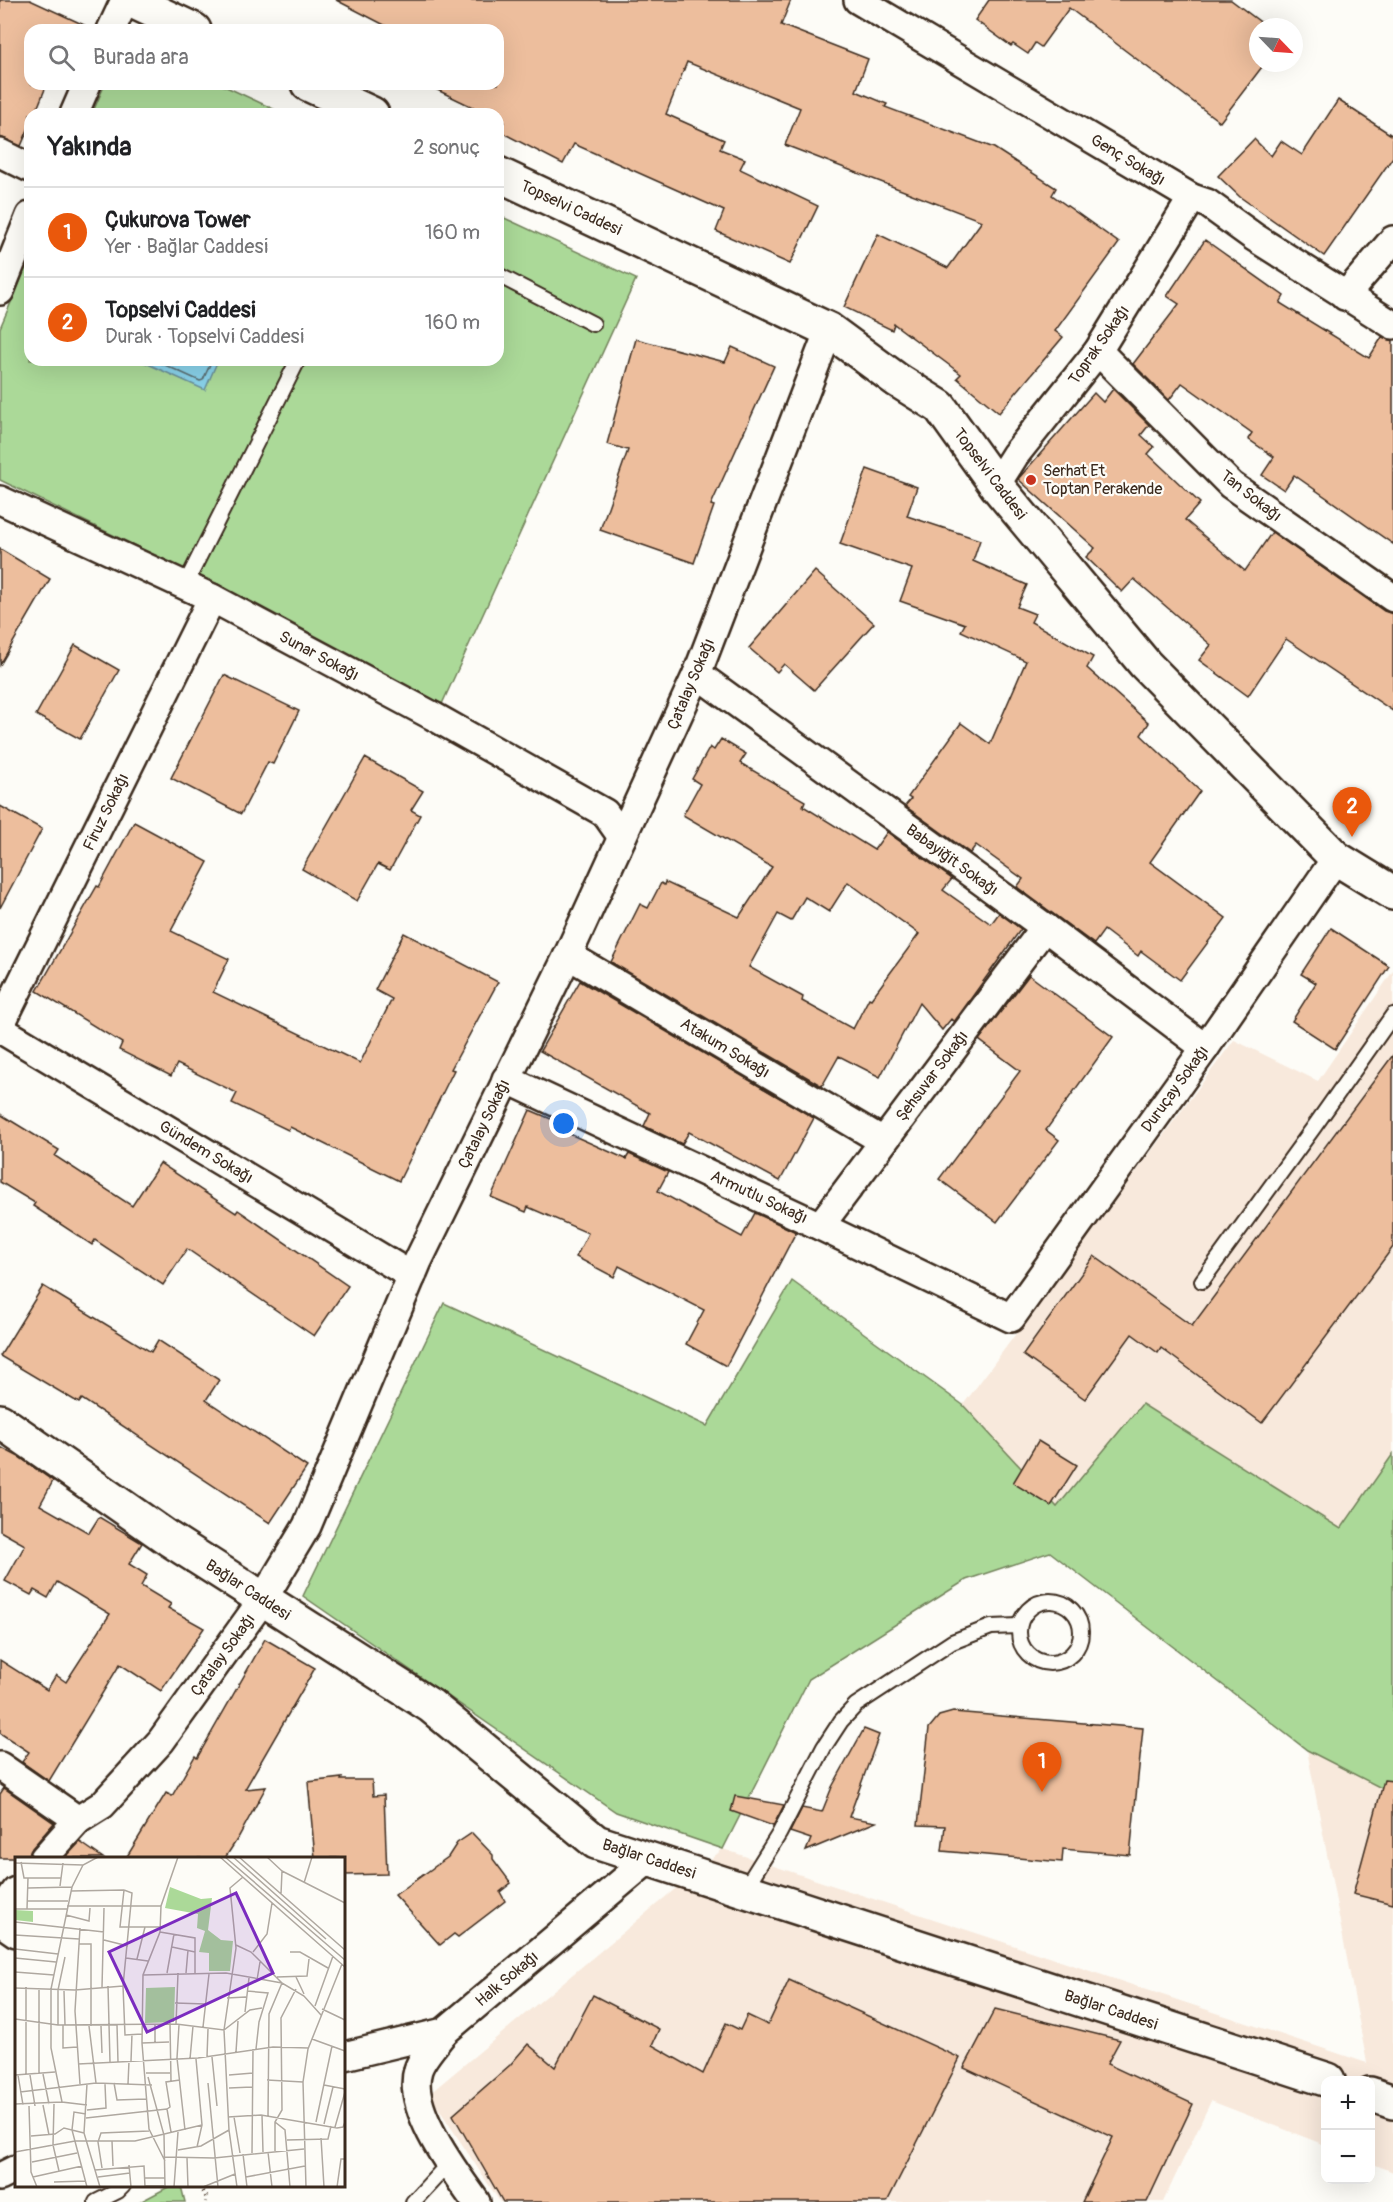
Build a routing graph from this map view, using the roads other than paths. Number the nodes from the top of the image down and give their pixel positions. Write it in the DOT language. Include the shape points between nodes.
graph roads {
  1 [pos="125,0"];
  2 [pos="130,0"];
  3 [pos="858,0"];
  4 [pos="114,24"];
  5 [pos="181,24"];
  6 [pos="84,90"];
  7 [pos="321,90"];
  8 [pos="77,108"];
  9 [pos="359,108"];
  10 [pos="0,153"];
  11 [pos="24,165"];
  12 [pos="504,177"];
  13 [pos="1192,198"];
  14 [pos="24,231"];
  15 [pos="1393,240"];
  16 [pos="504,278"];
  17 [pos="0,291"];
  18 [pos="1345,296"];
  19 [pos="593,324"];
  20 [pos="1393,325"];
  21 [pos="829,330"];
  22 [pos="1098,351"];
  23 [pos="295,366"];
  24 [pos="996,485"];
  25 [pos="0,500"];
  26 [pos="184,585"];
  27 [pos="212,598"];
  28 [pos="1393,598"];
  29 [pos="697,674"];
  30 [pos="622,837"];
  31 [pos="1336,858"];
  32 [pos="1393,893"];
  33 [pos="1045,927"];
  34 [pos="567,955"];
  35 [pos="1393,1015"];
  36 [pos="0,1028"];
  37 [pos="1205,1048"];
  38 [pos="506,1079"];
  39 [pos="883,1141"];
  40 [pos="820,1226"];
  41 [pos="412,1276"];
  42 [pos="1202,1281"];
  43 [pos="1011,1318"];
  44 [pos="0,1421"];
  45 [pos="263,1599"];
  46 [pos="1019,1626"];
  47 [pos="0,1766"];
  48 [pos="78,1820"];
  49 [pos="45,1857"];
  50 [pos="649,1859"];
  51 [pos="744,1890"];
  52 [pos="15,1892"];
  53 [pos="0,1913"];
  54 [pos="0,1922"];
  55 [pos="15,1932"];
  56 [pos="444,2032"];
  57 [pos="345,2056"];
  58 [pos="1321,2078"];
  59 [pos="1375,2095"];
  60 [pos="1393,2102"];
  61 [pos="449,2163"];
  62 [pos="15,2170"];
  63 [pos="0,2177"];
  64 [pos="122,2187"];
  65 [pos="96,2202"];
  66 [pos="413,2202"];
  67 [pos="476,2202"];
  1 -- 4 [label="street"];
  2 -- 5 [label="street"];
  3 -- 13 [label="street, Genç Sokağı"];
  6 -- 8 [label="street"];
  7 -- 9 [label="street"];
  10 -- 11 [label="street"];
  12 -- 21 [label="street, Topselvi Caddesi"];
  13 -- 18 [label="street, Genç Sokağı" via="1208,203"];
  13 -- 22 [label="street, Toprak Sokağı"];
  14 -- 17 [label="street"];
  15 -- 18 [label="street"];
  16 -- 19 [label="lane"];
  18 -- 20 [label="street, Genç Sokağı"];
  21 -- 24 [label="street, Topselvi Caddesi" via="940,407"];
  21 -- 29 [label="street, Çatalay Sokağı"];
  22 -- 24 [label="street, Toprak Sokağı" via="1015,455"];
  22 -- 28 [label="street, Tan Sokağı" via="1231,485"];
  23 -- 26 [label="lane"];
  24 -- 31 [label="street, Topselvi Caddesi" via="1145,664"];
  25 -- 26 [label="street, Sunar Sokağı"];
  26 -- 27 [label="street, Sunar Sokağı"];
  27 -- 30 [label="street, Sunar Sokağı" via="579,797 605,813"];
  27 -- 36 [label="street, Firuz Sokağı"];
  29 -- 30 [label="street, Çatalay Sokağı"];
  29 -- 33 [label="street, Babayiğit Sokağı"];
  30 -- 34 [label="street, Çatalay Sokağı"];
  31 -- 32 [label="street, Topselvi Caddesi"];
  31 -- 37 [label="street, Duruçay Sokağı"];
  33 -- 37 [label="street, Babayiğit Sokağı"];
  33 -- 39 [label="street, Şehsuvar Sokağı"];
  34 -- 38 [label="street, Çatalay Sokağı"];
  34 -- 39 [label="street, Atakum Sokağı"];
  35 -- 42 [label="lane"];
  36 -- 41 [label="street, Gündem Sokağı"];
  37 -- 43 [label="street, Duruçay Sokağı"];
  38 -- 40 [label="street, Armutlu Sokağı"];
  38 -- 41 [label="street, Çatalay Sokağı"];
  39 -- 40 [label="street, Şehsuvar Sokağı"];
  40 -- 43 [label="street, Armutlu Sokağı"];
  41 -- 45 [label="street, Çatalay Sokağı" via="307,1526"];
  44 -- 45 [label="street, Bağlar Caddesi"];
  45 -- 48 [label="street, Çatalay Sokağı" via="161,1741 102,1805"];
  45 -- 50 [label="street, Bağlar Caddesi" via="430,1706 596,1842"];
  46 -- 46 [label="lane" via="1019,1640 1037,1661 1065,1660 1076,1650 1081,1637 1074,1611 1062,1602 1035,1604 1024,1613"];
  46 -- 51 [label="lane" via="991,1627 952,1642 856,1705 824,1747"];
  47 -- 48 [label="street"];
  48 -- 49 [label="street, Çatalay Sokağı"];
  50 -- 51 [label="street, Bağlar Caddesi"];
  50 -- 56 [label="street, Halk Sokağı"];
  51 -- 58 [label="street, Bağlar Caddesi"];
  52 -- 53 [label="street"];
  54 -- 55 [label="street"];
  56 -- 57 [label="street, Halk Sokağı"];
  56 -- 61 [label="street" via="418,2071 417,2084 426,2122"];
  59 -- 60 [label="street"];
  61 -- 66 [label="lane"];
  61 -- 67 [label="street"];
  62 -- 63 [label="street"];
  64 -- 65 [label="lane"];
}
